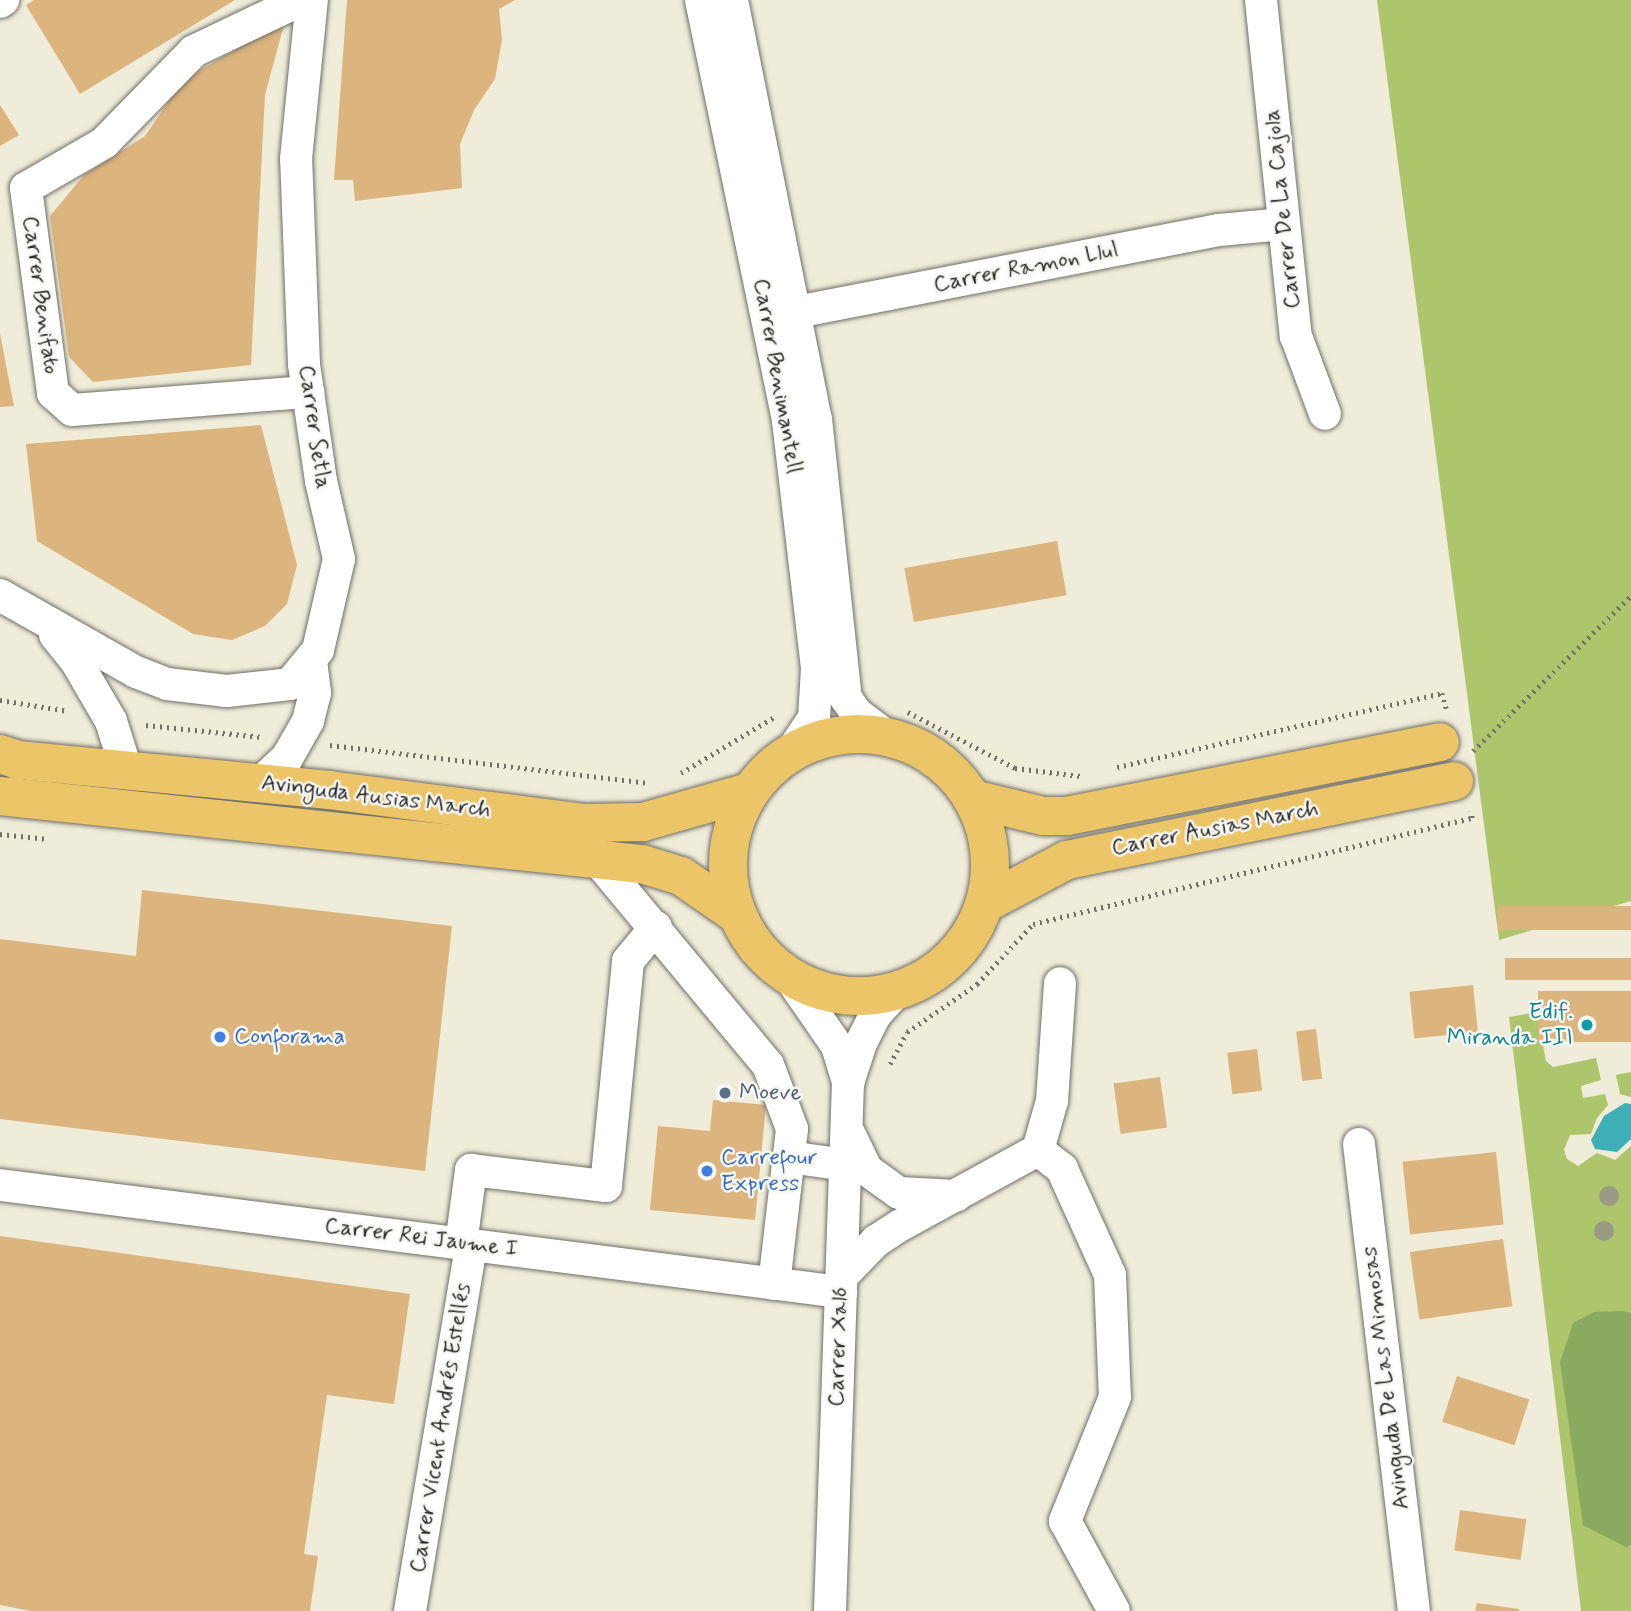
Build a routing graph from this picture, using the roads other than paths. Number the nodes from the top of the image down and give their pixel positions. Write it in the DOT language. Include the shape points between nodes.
graph roads {
  1 [pos="301,0"];
  2 [pos="312,0"];
  3 [pos="701,0"];
  4 [pos="732,0"];
  5 [pos="1261,0"];
  6 [pos="1284,224"];
  7 [pos="783,315"];
  8 [pos="308,391"];
  9 [pos="1325,414"];
  10 [pos="0,595"];
  11 [pos="46,624"];
  12 [pos="311,659"];
  13 [pos="892,722"];
  14 [pos="792,751"];
  15 [pos="0,754"];
  16 [pos="126,769"];
  17 [pos="260,783"];
  18 [pos="749,792"];
  19 [pos="0,796"];
  20 [pos="973,799"];
  21 [pos="596,858"];
  22 [pos="986,903"];
  23 [pos="736,914"];
  24 [pos="656,927"];
  25 [pos="790,978"];
  26 [pos="1060,983"];
  27 [pos="897,991"];
  28 [pos="848,1083"];
  29 [pos="846,1127"];
  30 [pos="1359,1144"];
  31 [pos="789,1157"];
  32 [pos="1050,1160"];
  33 [pos="845,1165"];
  34 [pos="0,1185"];
  35 [pos="961,1196"];
  36 [pos="466,1244"];
  37 [pos="774,1284"];
  38 [pos="841,1284"];
  39 [pos="410,1611"];
  40 [pos="830,1611"];
  41 [pos="1114,1611"];
  42 [pos="1414,1611"];
  1 -- 8 [label="street, Carrer Benifato" via="194,51 104,143 26,188 53,393 72,410"];
  2 -- 8 [label="street, Carrer Setla" via="296,159"];
  3 -- 7 [label="street, Carrer Benimantell"];
  4 -- 7 [label="street, Carrer Benimantell"];
  5 -- 6 [label="street, Carrer De La Cajola"];
  6 -- 7 [label="street, Carrer Ramon Llul" via="1219,230"];
  6 -- 9 [label="street, Carrer De La Cajola" via="1296,336"];
  7 -- 13 [label="street, Carrer Benimantell" via="816,419 846,698 856,713"];
  7 -- 14 [label="street, Carrer Benimantell" via="788,421 817,700 814,718"];
  8 -- 12 [label="street, Carrer Setla" via="321,481 339,559 318,650"];
  10 -- 11 [label="street"];
  11 -- 12 [label="street, Carrer Setla" via="167,684 227,691 290,684"];
  11 -- 16 [label="street" via="76,661 111,721"];
  12 -- 17 [label="street" via="315,693 308,721 287,758"];
  13 -- 14 [label="main road"];
  13 -- 20 [label="main road" via="936,758"];
  14 -- 18 [label="main road"];
  15 -- 16 [label="main road, Avinguda Ausias March" via="18,760"];
  16 -- 17 [label="main road, Avinguda Ausias March"];
  17 -- 18 [label="main road, Avinguda Ausias March" via="582,823 643,822"];
  18 -- 23 [label="main road" via="734,820 727,851 728,883"];
  19 -- 21 [label="main road, Avinguda Ausias March"];
  20 -- 22 [label="main road" via="990,849"];
  20 -- 22 [label="main road, Carrer Ausias March" via="1043,816 1067,816 1456,758 1067,860"];
  21 -- 23 [label="main road, Avinguda Ausias March" via="642,864 681,876"];
  21 -- 24 [label="street"];
  22 -- 27 [label="main road" via="953,958 927,978"];
  23 -- 25 [label="main road" via="768,961"];
  24 -- 31 [label="street" via="768,1065 792,1129"];
  24 -- 36 [label="street, Carrer Vicent Andrés Estellés" via="628,961 606,1186 471,1170"];
  25 -- 27 [label="main road" via="825,992 860,997"];
  25 -- 28 [label="street, Carrer Xaló" via="837,1046"];
  26 -- 32 [label="street"];
  27 -- 28 [label="street, Carrer Xaló" via="866,1034"];
  28 -- 29 [label="street, Carrer Xaló"];
  29 -- 33 [label="street, Carrer Xaló"];
  29 -- 35 [label="street" via="867,1170 899,1193"];
  30 -- 42 [label="street, Avinguda De Las Mimosas"];
  31 -- 33 [label="street"];
  31 -- 37 [label="street"];
  32 -- 35 [label="street"];
  32 -- 41 [label="street" via="1110,1275 1115,1397 1065,1521"];
  33 -- 38 [label="street, Carrer Xaló"];
  34 -- 36 [label="street, Carrer Rei Jaume I"];
  35 -- 38 [label="street" via="876,1241"];
  36 -- 37 [label="street, Carrer Rei Jaume I"];
  36 -- 39 [label="street, Carrer Vicent Andrés Estellés"];
  37 -- 38 [label="street, Carrer Rei Jaume I"];
  38 -- 40 [label="street, Carrer Xaló"];
}
